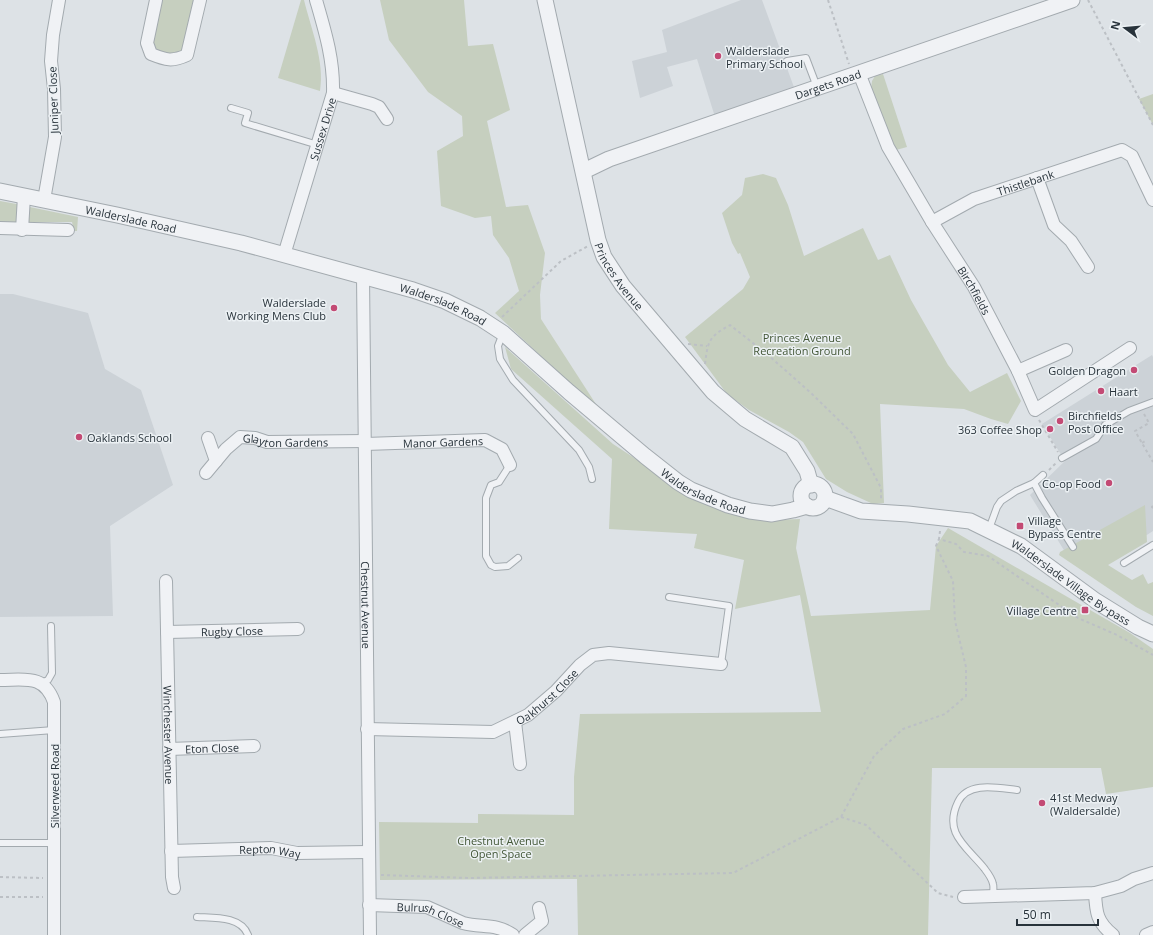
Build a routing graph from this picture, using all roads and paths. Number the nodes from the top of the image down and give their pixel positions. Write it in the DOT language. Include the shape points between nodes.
graph roads {
  1 [pos="59,0"];
  2 [pos="156,0"];
  3 [pos="200,0"];
  4 [pos="316,0"];
  5 [pos="545,0"];
  6 [pos="828,0"];
  7 [pos="1072,0"];
  8 [pos="1088,0"];
  9 [pos="787,61"];
  10 [pos="856,74"];
  11 [pos="818,87"];
  12 [pos="333,93"];
  13 [pos="231,108"];
  14 [pos="387,119"];
  15 [pos="1153,125"];
  16 [pos="318,145"];
  17 [pos="584,171"];
  18 [pos="1036,178"];
  19 [pos="0,191"];
  20 [pos="24,196"];
  21 [pos="44,200"];
  22 [pos="1153,200"];
  23 [pos="932,222"];
  24 [pos="0,228"];
  25 [pos="22,230"];
  26 [pos="68,230"];
  27 [pos="598,240"];
  28 [pos="284,254"];
  29 [pos="1088,267"];
  30 [pos="363,276"];
  31 [pos="497,329"];
  32 [pos="1130,348"];
  33 [pos="1066,350"];
  34 [pos="704,369"];
  35 [pos="1018,371"];
  36 [pos="1153,402"];
  37 [pos="1141,407"];
  38 [pos="1035,410"];
  39 [pos="208,438"];
  40 [pos="1147,440"];
  41 [pos="365,442"];
  42 [pos="1142,443"];
  43 [pos="1062,458"];
  44 [pos="216,461"];
  45 [pos="1153,462"];
  46 [pos="510,465"];
  47 [pos="206,473"];
  48 [pos="1043,475"];
  49 [pos="592,479"];
  50 [pos="1034,483"];
  51 [pos="811,485"];
  52 [pos="881,488"];
  53 [pos="825,498"];
  54 [pos="807,506"];
  55 [pos="989,529"];
  56 [pos="940,532"];
  57 [pos="939,539"];
  58 [pos="1153,545"];
  59 [pos="1072,547"];
  60 [pos="518,558"];
  61 [pos="1124,563"];
  62 [pos="166,581"];
  63 [pos="668,596"];
  64 [pos="51,626"];
  65 [pos="298,629"];
  66 [pos="167,632"];
  67 [pos="1153,634"];
  68 [pos="1153,655"];
  69 [pos="721,664"];
  70 [pos="0,680"];
  71 [pos="41,683"];
  72 [pos="515,722"];
  73 [pos="367,729"];
  74 [pos="54,730"];
  75 [pos="0,734"];
  76 [pos="254,746"];
  77 [pos="169,749"];
  78 [pos="520,764"];
  79 [pos="1017,790"];
  80 [pos="841,817"];
  81 [pos="0,843"];
  82 [pos="54,843"];
  83 [pos="171,851"];
  84 [pos="368,852"];
  85 [pos="1153,873"];
  86 [pos="369,875"];
  87 [pos="0,878"];
  88 [pos="54,878"];
  89 [pos="174,888"];
  90 [pos="1095,894"];
  91 [pos="993,896"];
  92 [pos="0,897"];
  93 [pos="54,897"];
  94 [pos="964,897"];
  95 [pos="369,905"];
  96 [pos="539,908"];
  97 [pos="197,917"];
  98 [pos="1153,932"];
  99 [pos="54,935"];
  100 [pos="248,935"];
  101 [pos="370,935"];
  102 [pos="513,935"];
  103 [pos="525,935"];
  104 [pos="1113,935"];
  105 [pos="1146,935"];
  1 -- 21 [label="street, Juniper Close" via="53,34 52,61 55,137"];
  2 -- 3 [label="street" via="147,43 151,54 163,59 176,60 186,55"];
  4 -- 12 [label="street, Sussex Drive" via="334,74"];
  5 -- 17 [label="street, Princes Avenue"];
  6 -- 10 [label="path"];
  7 -- 10 [label="street, Dargets Road"];
  8 -- 15 [label="path"];
  9 -- 11 [label="lane" via="806,58"];
  10 -- 11 [label="street, Dargets Road"];
  10 -- 23 [label="street, Birchfields" via="888,147"];
  11 -- 17 [label="street, Dargets Road" via="609,159"];
  12 -- 14 [label="street" via="372,104 380,108"];
  12 -- 16 [label="street, Sussex Drive"];
  13 -- 16 [label="lane" via="248,113 245,123"];
  16 -- 28 [label="street, Sussex Drive"];
  17 -- 27 [label="street, Princes Avenue"];
  18 -- 22 [label="street, Thistlebank" via="1122,150 1132,156"];
  18 -- 23 [label="street, Thistlebank" via="974,200"];
  18 -- 29 [label="street" via="1054,225 1071,241"];
  19 -- 20 [label="street, Walderslade Road"];
  20 -- 21 [label="street, Walderslade Road"];
  20 -- 25 [label="street"];
  21 -- 28 [label="street, Walderslade Road"];
  23 -- 35 [label="street, Birchfields" via="974,287"];
  24 -- 25 [label="street"];
  25 -- 26 [label="street"];
  27 -- 31 [label="path" via="562,261"];
  27 -- 51 [label="street, Princes Avenue" via="604,257 623,286 713,392 745,419 792,447 807,471"];
  28 -- 30 [label="street, Walderslade Road"];
  30 -- 31 [label="street, Walderslade Road" via="440,299"];
  30 -- 41 [label="street, Chestnut Avenue"];
  31 -- 49 [label="lane" via="500,359 514,380 579,450 589,467"];
  31 -- 54 [label="street, Walderslade Road" via="568,392 691,490 750,511 772,514"];
  32 -- 38 [label="street"];
  33 -- 35 [label="street"];
  34 -- 52 [label="path" via="707,346 714,334 730,325 790,374 853,434"];
  35 -- 38 [label="street, Birchfields"];
  36 -- 37 [label="lane"];
  37 -- 42 [label="path" via="1149,423 1135,431"];
  37 -- 43 [label="lane" via="1105,425 1096,438"];
  38 -- 43 [label="path"];
  39 -- 44 [label="street"];
  40 -- 42 [label="path"];
  41 -- 44 [label="street, Glayton Gardens" via="267,442 240,437"];
  41 -- 46 [label="street, Manor Gardens" via="485,440 502,449"];
  41 -- 73 [label="street, Chestnut Avenue"];
  42 -- 45 [label="path"];
  43 -- 48 [label="path"];
  44 -- 47 [label="street, Glayton Gardens"];
  46 -- 60 [label="lane" via="499,482 491,485 486,498 486,556 495,567 508,566"];
  48 -- 50 [label="lane"];
  50 -- 55 [label="lane" via="1001,501"];
  50 -- 59 [label="lane"];
  51 -- 53 [label="street" via="815,484 824,490"];
  51 -- 54 [label="street" via="804,489 802,496"];
  53 -- 54 [label="street" via="818,507"];
  53 -- 55 [label="street" via="861,511 970,521"];
  55 -- 67 [label="street, Walderslade Village By-pass" via="1021,546 1096,601"];
  56 -- 57 [label="path"];
  57 -- 68 [label="path" via="956,544 964,552 988,556 1078,618 1118,635"];
  57 -- 80 [label="path" via="936,546 953,580 955,621 966,667 966,696 945,714 904,729 874,756"];
  58 -- 61 [label="lane"];
  62 -- 66 [label="street, Winchester Avenue"];
  63 -- 69 [label="lane" via="729,606"];
  64 -- 71 [label="lane" via="52,673 48,680"];
  65 -- 66 [label="street, Rugby Close"];
  66 -- 77 [label="street, Winchester Avenue"];
  69 -- 72 [label="street, Oakhurst Close" via="609,652 594,655 580,665 556,691 528,715"];
  70 -- 71 [label="street" via="30,680"];
  71 -- 74 [label="street, Silverweed Road" via="50,692 54,702"];
  72 -- 73 [label="street, Oakhurst Close" via="493,732"];
  72 -- 78 [label="street"];
  73 -- 84 [label="street, Chestnut Avenue"];
  74 -- 75 [label="lane"];
  74 -- 82 [label="street, Silverweed Road"];
  76 -- 77 [label="street, Eton Close"];
  77 -- 83 [label="street, Winchester Avenue"];
  79 -- 91 [label="lane" via="974,788 961,795 955,807 955,834 989,874 993,884"];
  80 -- 86 [label="path" via="733,873 476,878"];
  80 -- 94 [label="path" via="866,825 938,893 950,897"];
  81 -- 82 [label="lane"];
  82 -- 88 [label="street, Silverweed Road"];
  83 -- 84 [label="street, Repton Way" via="271,848 296,853"];
  83 -- 89 [label="street, Winchester Avenue"];
  84 -- 86 [label="street, Chestnut Avenue"];
  85 -- 90 [label="street"];
  86 -- 95 [label="street, Chestnut Avenue"];
  87 -- 88 [label="path"];
  88 -- 93 [label="street, Silverweed Road"];
  90 -- 91 [label="street"];
  90 -- 104 [label="street" via="1096,913 1105,929"];
  91 -- 94 [label="street"];
  92 -- 93 [label="path"];
  93 -- 99 [label="street, Silverweed Road"];
  95 -- 101 [label="street, Chestnut Avenue"];
  95 -- 102 [label="street, Bulrush Close" via="427,908 469,925 498,927"];
  96 -- 103 [label="street" via="542,921"];
  97 -- 100 [label="lane" via="231,920 240,924"];
  98 -- 105 [label="street"];
}
